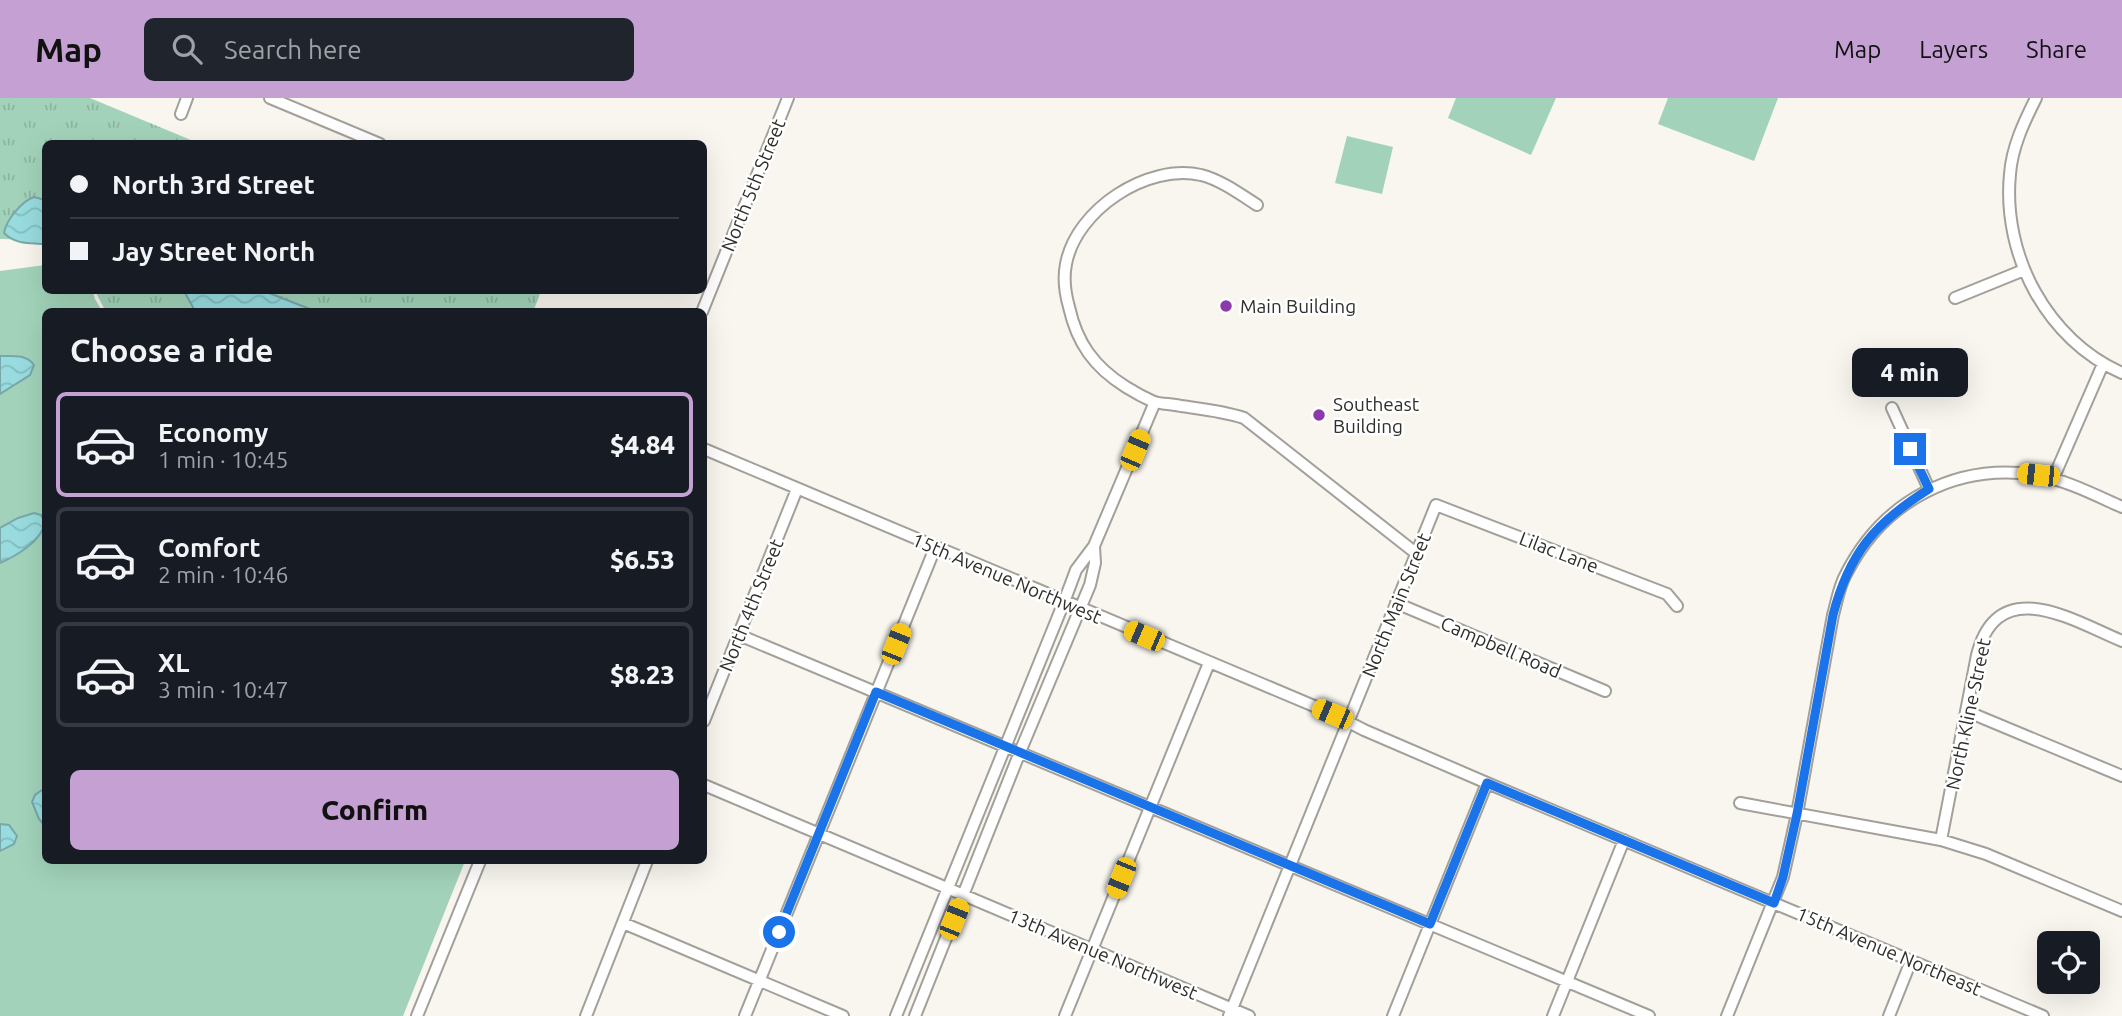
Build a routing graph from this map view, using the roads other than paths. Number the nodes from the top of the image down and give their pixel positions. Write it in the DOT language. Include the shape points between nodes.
graph roads {
  1 [pos="187,98"];
  2 [pos="270,98"];
  3 [pos="788,98"];
  4 [pos="2036,98"];
  5 [pos="181,114"];
  6 [pos="370,140"];
  7 [pos="1258,205"];
  8 [pos="2024,270"];
  9 [pos="709,281"];
  10 [pos="1955,298"];
  11 [pos="2103,364"];
  12 [pos="2122,373"];
  13 [pos="1155,402"];
  14 [pos="1892,408"];
  15 [pos="707,450"];
  16 [pos="2053,479"];
  17 [pos="797,489"];
  18 [pos="1929,489"];
  19 [pos="1436,505"];
  20 [pos="2122,507"];
  21 [pos="1094,546"];
  22 [pos="935,548"];
  23 [pos="1417,554"];
  24 [pos="1064,602"];
  25 [pos="1396,603"];
  26 [pos="1677,606"];
  27 [pos="1079,608"];
  28 [pos="739,635"];
  29 [pos="2122,641"];
  30 [pos="1209,663"];
  31 [pos="1605,691"];
  32 [pos="876,692"];
  33 [pos="1966,711"];
  34 [pos="707,714"];
  35 [pos="1349,722"];
  36 [pos="1005,746"];
  37 [pos="1020,752"];
  38 [pos="2122,776"];
  39 [pos="1487,783"];
  40 [pos="707,786"];
  41 [pos="1740,803"];
  42 [pos="1151,807"];
  43 [pos="1797,814"];
  44 [pos="819,834"];
  45 [pos="1624,840"];
  46 [pos="1941,840"];
  47 [pos="479,864"];
  48 [pos="646,864"];
  49 [pos="1290,866"];
  50 [pos="947,888"];
  51 [pos="964,894"];
  52 [pos="1774,903"];
  53 [pos="2122,911"];
  54 [pos="623,923"];
  55 [pos="1430,924"];
  56 [pos="1092,949"];
  57 [pos="1911,961"];
  58 [pos="759,981"];
  59 [pos="1567,981"];
  60 [pos="1231,1013"];
  61 [pos="417,1016"];
  62 [pos="586,1016"];
  63 [pos="745,1016"];
  64 [pos="843,1016"];
  65 [pos="896,1016"];
  66 [pos="915,1016"];
  67 [pos="1065,1016"];
  68 [pos="1249,1016"];
  69 [pos="1393,1016"];
  70 [pos="1553,1016"];
  71 [pos="1649,1016"];
  72 [pos="1727,1016"];
  73 [pos="1889,1016"];
  74 [pos="2043,1016"];
  1 -- 5 [label="street"];
  2 -- 6 [label="street"];
  3 -- 9 [label="street, North 5th Street"];
  4 -- 8 [label="street" via="2018,138 2010,175 2011,223"];
  7 -- 13 [label="street" via="1203,176 1157,176 1108,201 1072,246 1066,261 1065,290 1074,328 1086,351 1105,372"];
  8 -- 10 [label="street"];
  8 -- 11 [label="street" via="2053,319"];
  11 -- 12 [label="street"];
  11 -- 16 [label="street"];
  13 -- 21 [label="street"];
  13 -- 23 [label="street" via="1244,418"];
  14 -- 18 [label="street"];
  15 -- 17 [label="street, 15th Avenue Northwest"];
  16 -- 18 [label="street" via="1991,472"];
  16 -- 20 [label="street"];
  17 -- 22 [label="street, 15th Avenue Northwest"];
  17 -- 28 [label="street, North 4th Street"];
  18 -- 43 [label="street" via="1880,526 1859,551 1841,585"];
  19 -- 23 [label="street, North Main Street"];
  19 -- 26 [label="street, Lilac Lane" via="1667,594"];
  21 -- 24 [label="street" via="1076,569"];
  21 -- 27 [label="street" via="1093,577"];
  22 -- 24 [label="street, 15th Avenue Northwest"];
  22 -- 32 [label="street"];
  23 -- 25 [label="street, North Main Street"];
  24 -- 27 [label="street, 15th Avenue Northwest"];
  24 -- 36 [label="street"];
  25 -- 31 [label="street, Campbell Road"];
  25 -- 35 [label="street, North Main Street"];
  27 -- 30 [label="street, 15th Avenue Northwest"];
  27 -- 37 [label="street"];
  28 -- 32 [label="street"];
  28 -- 34 [label="street, North 4th Street"];
  29 -- 33 [label="street, North Kline Street" via="2052,612 2021,608 1996,620 1984,633"];
  30 -- 35 [label="street, 15th Avenue Northwest"];
  30 -- 42 [label="street"];
  32 -- 36 [label="street"];
  32 -- 44 [label="street"];
  33 -- 38 [label="street"];
  33 -- 46 [label="street, North Kline Street"];
  35 -- 39 [label="street, 15th Avenue Northeast"];
  35 -- 49 [label="street, North Main Street"];
  36 -- 37 [label="street"];
  36 -- 50 [label="street"];
  37 -- 42 [label="street"];
  37 -- 51 [label="street"];
  39 -- 45 [label="street, 15th Avenue Northeast"];
  39 -- 55 [label="street"];
  40 -- 44 [label="street, 13th Avenue Northwest"];
  41 -- 43 [label="street"];
  42 -- 49 [label="street"];
  42 -- 56 [label="street"];
  43 -- 46 [label="street"];
  43 -- 52 [label="street"];
  44 -- 50 [label="street, 13th Avenue Northwest"];
  44 -- 58 [label="street"];
  45 -- 52 [label="street, 15th Avenue Northeast"];
  45 -- 59 [label="street"];
  46 -- 53 [label="street"];
  47 -- 61 [label="street"];
  48 -- 54 [label="street"];
  49 -- 55 [label="street"];
  49 -- 60 [label="street, North Main Street"];
  50 -- 51 [label="street, 13th Avenue Northwest"];
  50 -- 65 [label="street"];
  51 -- 56 [label="street, 13th Avenue Northwest"];
  51 -- 66 [label="street"];
  52 -- 57 [label="street, 15th Avenue Northeast"];
  52 -- 72 [label="street"];
  54 -- 58 [label="street"];
  54 -- 62 [label="street"];
  55 -- 59 [label="street"];
  55 -- 69 [label="street"];
  56 -- 60 [label="street, 13th Avenue Northwest"];
  56 -- 67 [label="street"];
  57 -- 73 [label="street"];
  57 -- 74 [label="street, 15th Avenue Northeast"];
  58 -- 63 [label="street"];
  58 -- 64 [label="street"];
  59 -- 70 [label="street"];
  59 -- 71 [label="street"];
  60 -- 68 [label="street, 13th Avenue Northwest"];
}
